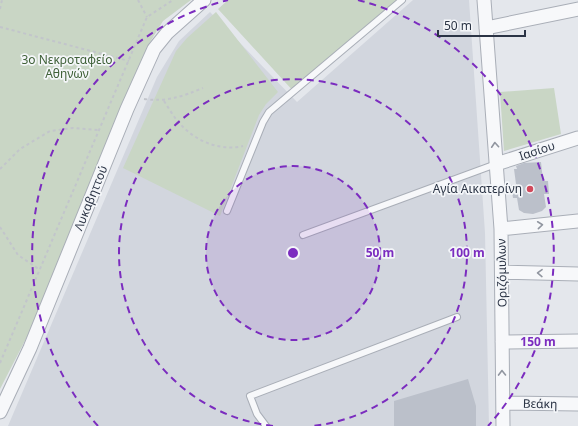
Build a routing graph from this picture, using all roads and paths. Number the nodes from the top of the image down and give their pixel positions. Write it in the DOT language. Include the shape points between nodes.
graph roads {
  1 [pos="2,0"];
  2 [pos="138,0"];
  3 [pos="173,0"];
  4 [pos="204,0"];
  5 [pos="402,0"];
  6 [pos="484,0"];
  7 [pos="0,9"];
  8 [pos="578,11"];
  9 [pos="147,17"];
  10 [pos="0,27"];
  11 [pos="486,28"];
  12 [pos="129,61"];
  13 [pos="203,88"];
  14 [pos="132,98"];
  15 [pos="164,100"];
  16 [pos="99,130"];
  17 [pos="578,138"];
  18 [pos="254,144"];
  19 [pos="496,164"];
  20 [pos="0,169"];
  21 [pos="227,211"];
  22 [pos="578,221"];
  23 [pos="0,227"];
  24 [pos="501,229"];
  25 [pos="304,235"];
  26 [pos="40,270"];
  27 [pos="502,272"];
  28 [pos="578,274"];
  29 [pos="457,317"];
  30 [pos="578,341"];
  31 [pos="502,342"];
  32 [pos="0,363"];
  33 [pos="503,403"];
  34 [pos="578,404"];
  35 [pos="0,412"];
  36 [pos="266,426"];
  37 [pos="503,426"];
  1 -- 7 [label="path"];
  2 -- 9 [label="path"];
  3 -- 9 [label="path"];
  4 -- 14 [label="street, Λυκαβηττού" via="167,33 154,49"];
  5 -- 18 [label="lane" via="269,112"];
  6 -- 11 [label="street, Οριζόμυλων"];
  8 -- 11 [label="street"];
  9 -- 12 [label="path"];
  10 -- 12 [label="path"];
  19 -- 11 [label="street, Οριζόμυλων, one-way"];
  12 -- 16 [label="path"];
  13 -- 15 [label="path" via="176,99"];
  14 -- 15 [label="path"];
  14 -- 35 [label="street, Λυκαβηττού" via="30,348"];
  15 -- 18 [label="path" via="176,119 197,139 224,148"];
  16 -- 20 [label="path" via="73,128 50,131 20,149"];
  16 -- 26 [label="path"];
  17 -- 19 [label="street, Ιασίου"];
  18 -- 21 [label="lane"];
  19 -- 24 [label="street, Οριζόμυλων"];
  19 -- 25 [label="lane"];
  24 -- 22 [label="street, one-way"];
  23 -- 26 [label="path" via="18,255"];
  24 -- 27 [label="street, Οριζόμυλων"];
  26 -- 32 [label="path"];
  28 -- 27 [label="street, one-way"];
  27 -- 31 [label="street, Οριζόμυλων"];
  29 -- 36 [label="lane" via="250,396 257,414"];
  30 -- 31 [label="street"];
  33 -- 31 [label="street, Οριζόμυλων, one-way"];
  33 -- 34 [label="street, Βεάκη"];
  33 -- 37 [label="street, Οριζόμυλων"];
}
